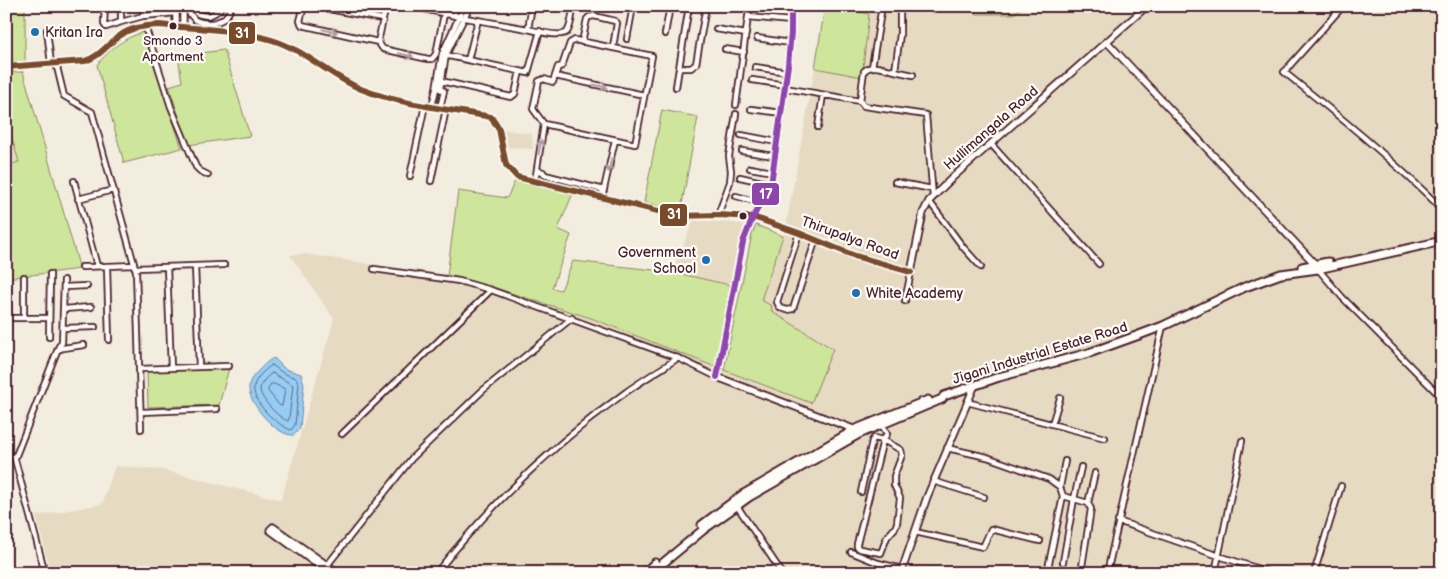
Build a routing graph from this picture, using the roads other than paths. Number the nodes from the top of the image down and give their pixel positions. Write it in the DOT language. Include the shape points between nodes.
graph roads {
  1 [pos="105,6"];
  2 [pos="121,6"];
  3 [pos="144,6"];
  4 [pos="183,6"];
  5 [pos="189,6"];
  6 [pos="194,6"];
  7 [pos="222,6"];
  8 [pos="230,6"];
  9 [pos="304,6"];
  10 [pos="313,6"];
  11 [pos="386,6"];
  12 [pos="411,6"];
  13 [pos="456,6"];
  14 [pos="464,6"];
  15 [pos="470,6"];
  16 [pos="532,6"];
  17 [pos="568,6"];
  18 [pos="633,6"];
  19 [pos="670,6"];
  20 [pos="689,6"];
  21 [pos="706,6"];
  22 [pos="750,6"];
  23 [pos="791,6"];
  24 [pos="882,6"];
  25 [pos="900,6"];
  26 [pos="1148,6"];
  27 [pos="1343,6"];
  28 [pos="175,12"];
  29 [pos="444,14"];
  30 [pos="143,16"];
  31 [pos="460,17"];
  32 [pos="748,17"];
  33 [pos="382,19"];
  34 [pos="478,20"];
  35 [pos="121,22"];
  36 [pos="791,22"];
  37 [pos="145,26"];
  38 [pos="179,27"];
  39 [pos="528,29"];
  40 [pos="47,30"];
  41 [pos="716,30"];
  42 [pos="540,31"];
  43 [pos="664,34"];
  44 [pos="746,34"];
  45 [pos="757,38"];
  46 [pos="628,39"];
  47 [pos="378,42"];
  48 [pos="582,42"];
  49 [pos="1108,42"];
  50 [pos="790,43"];
  51 [pos="613,47"];
  52 [pos="724,49"];
  53 [pos="744,52"];
  54 [pos="436,54"];
  55 [pos="444,55"];
  56 [pos="468,60"];
  57 [pos="53,63"];
  58 [pos="872,66"];
  59 [pos="6,67"];
  60 [pos="680,68"];
  61 [pos="755,68"];
  62 [pos="520,71"];
  63 [pos="895,71"];
  64 [pos="787,72"];
  65 [pos="914,75"];
  66 [pos="555,76"];
  67 [pos="752,80"];
  68 [pos="441,82"];
  69 [pos="676,86"];
  70 [pos="786,87"];
  71 [pos="438,89"];
  72 [pos="644,95"];
  73 [pos="823,95"];
  74 [pos="860,101"];
  75 [pos="425,105"];
  76 [pos="736,105"];
  77 [pos="432,106"];
  78 [pos="443,108"];
  79 [pos="751,109"];
  80 [pos="782,113"];
  81 [pos="736,114"];
  82 [pos="544,124"];
  83 [pos="818,127"];
  84 [pos="742,135"];
  85 [pos="615,140"];
  86 [pos="777,142"];
  87 [pos="991,144"];
  88 [pos="742,150"];
  89 [pos="774,156"];
  90 [pos="750,168"];
  91 [pos="536,170"];
  92 [pos="773,172"];
  93 [pos="208,175"];
  94 [pos="410,176"];
  95 [pos="740,177"];
  96 [pos="74,181"];
  97 [pos="431,181"];
  98 [pos="535,181"];
  99 [pos="895,182"];
  100 [pos="771,184"];
  101 [pos="932,189"];
  102 [pos="113,190"];
  103 [pos="604,190"];
  104 [pos="736,196"];
  105 [pos="602,198"];
  106 [pos="78,199"];
  107 [pos="931,199"];
  108 [pos="761,203"];
  109 [pos="1442,209"];
  110 [pos="718,214"];
  111 [pos="753,217"];
  112 [pos="799,233"];
  113 [pos="816,239"];
  114 [pos="1442,241"];
  115 [pos="1099,264"];
  116 [pos="224,265"];
  117 [pos="97,266"];
  118 [pos="107,266"];
  119 [pos="135,266"];
  120 [pos="195,266"];
  121 [pos="1316,266"];
  122 [pos="82,267"];
  123 [pos="167,267"];
  124 [pos="981,267"];
  125 [pos="374,270"];
  126 [pos="911,272"];
  127 [pos="50,274"];
  128 [pos="24,277"];
  129 [pos="64,280"];
  130 [pos="87,286"];
  131 [pos="64,287"];
  132 [pos="491,290"];
  133 [pos="905,301"];
  134 [pos="90,307"];
  135 [pos="64,309"];
  136 [pos="6,318"];
  137 [pos="24,318"];
  138 [pos="49,318"];
  139 [pos="572,318"];
  140 [pos="1163,326"];
  141 [pos="95,327"];
  142 [pos="63,328"];
  143 [pos="49,338"];
  144 [pos="109,340"];
  145 [pos="84,345"];
  146 [pos="58,350"];
  147 [pos="678,358"];
  148 [pos="229,366"];
  149 [pos="199,367"];
  150 [pos="171,368"];
  151 [pos="139,369"];
  152 [pos="717,377"];
  153 [pos="975,385"];
  154 [pos="944,396"];
  155 [pos="1060,398"];
  156 [pos="1442,398"];
  157 [pos="967,402"];
  158 [pos="217,408"];
  159 [pos="141,412"];
  160 [pos="1052,424"];
  161 [pos="882,425"];
  162 [pos="141,429"];
  163 [pos="857,432"];
  164 [pos="342,434"];
  165 [pos="1105,438"];
  166 [pos="883,440"];
  167 [pos="1242,441"];
  168 [pos="947,448"];
  169 [pos="6,455"];
  170 [pos="14,457"];
  171 [pos="1065,461"];
  172 [pos="1080,467"];
  173 [pos="1095,473"];
  174 [pos="933,481"];
  175 [pos="1341,486"];
  176 [pos="1060,487"];
  177 [pos="861,492"];
  178 [pos="1063,496"];
  179 [pos="984,497"];
  180 [pos="1074,499"];
  181 [pos="1088,503"];
  182 [pos="737,506"];
  183 [pos="1118,521"];
  184 [pos="272,528"];
  185 [pos="915,532"];
  186 [pos="1040,541"];
  187 [pos="851,552"];
  188 [pos="1219,556"];
  189 [pos="1064,562"];
  190 [pos="325,570"];
  191 [pos="902,571"];
  192 [pos="45,573"];
  193 [pos="338,573"];
  194 [pos="436,573"];
  195 [pos="644,573"];
  196 [pos="651,573"];
  197 [pos="782,573"];
  198 [pos="1047,573"];
  199 [pos="1081,573"];
  200 [pos="1107,573"];
  201 [pos="1215,573"];
  202 [pos="1271,573"];
  203 [pos="1314,573"];
  1 -- 35 [label="street" via="106,27"];
  2 -- 35 [label="street"];
  3 -- 30 [label="street"];
  4 -- 38 [label="street"];
  5 -- 8 [label="street" via="194,20 208,24 221,21"];
  6 -- 7 [label="street" via="196,13 206,16 214,14"];
  9 -- 47 [label="street, one-way" via="302,25"];
  10 -- 33 [label="street"];
  11 -- 33 [label="street"];
  12 -- 29 [label="street"];
  13 -- 31 [label="street"];
  14 -- 31 [label="street"];
  15 -- 31 [label="street"];
  16 -- 39 [label="street"];
  17 -- 42 [label="street" via="573,9 566,32 561,35"];
  18 -- 46 [label="street"];
  19 -- 43 [label="street"];
  20 -- 60 [label="street"];
  21 -- 60 [label="street" via="696,62 691,68"];
  22 -- 32 [label="street"];
  23 -- 36 [label="street"];
  24 -- 58 [label="street"];
  25 -- 63 [label="street"];
  26 -- 49 [label="street, Hullimangala Road"];
  27 -- 109 [label="street" via="1284,72 1356,130"];
  28 -- 30 [label="street"];
  28 -- 38 [label="street"];
  29 -- 31 [label="street"];
  29 -- 54 [label="street"];
  30 -- 35 [label="street"];
  31 -- 34 [label="street"];
  31 -- 55 [label="street"];
  32 -- 36 [label="street"];
  32 -- 44 [label="street"];
  33 -- 47 [label="street"];
  34 -- 39 [label="street"];
  34 -- 56 [label="street"];
  36 -- 50 [label="street"];
  37 -- 38 [label="street, Thirupalya Road"];
  37 -- 57 [label="street, Thirupalya Road" via="120,35 93,59"];
  37 -- 93 [label="street" via="171,107 196,167"];
  38 -- 75 [label="street, Thirupalya Road" via="243,33 273,40 297,50 361,88"];
  39 -- 42 [label="street"];
  40 -- 57 [label="street"];
  41 -- 44 [label="street"];
  42 -- 62 [label="street" via="528,73"];
  44 -- 53 [label="street"];
  45 -- 50 [label="street"];
  47 -- 54 [label="street, one-way" via="383,50 428,60"];
  48 -- 51 [label="street"];
  48 -- 51 [label="street" via="588,19 594,16 617,23"];
  48 -- 66 [label="street" via="575,40 570,43"];
  49 -- 87 [label="street, Hullimangala Road"];
  49 -- 121 [label="street"];
  50 -- 64 [label="street"];
  51 -- 72 [label="street" via="652,56"];
  52 -- 53 [label="street"];
  53 -- 76 [label="street"];
  54 -- 55 [label="street"];
  55 -- 56 [label="street"];
  55 -- 68 [label="street"];
  55 -- 71 [label="street"];
  56 -- 62 [label="street"];
  57 -- 59 [label="street, Thirupalya Road"];
  57 -- 102 [label="street" via="64,96 92,112"];
  58 -- 63 [label="street"];
  58 -- 74 [label="street" via="864,71"];
  60 -- 69 [label="street"];
  61 -- 64 [label="street"];
  62 -- 68 [label="street" via="511,97"];
  63 -- 65 [label="street"];
  64 -- 70 [label="street"];
  66 -- 72 [label="street, one-way"];
  66 -- 82 [label="street" via="553,82 538,81 533,100 532,109"];
  67 -- 70 [label="street"];
  68 -- 71 [label="street"];
  70 -- 73 [label="street"];
  70 -- 80 [label="street"];
  71 -- 77 [label="street"];
  71 -- 78 [label="street" via="444,91"];
  72 -- 85 [label="street" via="635,144"];
  73 -- 74 [label="street"];
  73 -- 83 [label="street"];
  74 -- 101 [label="street" via="864,106 926,115"];
  75 -- 77 [label="street, Thirupalya Road"];
  75 -- 94 [label="street"];
  77 -- 78 [label="street, Thirupalya Road"];
  78 -- 97 [label="street"];
  78 -- 98 [label="street, Thirupalya Road" via="491,118 499,129 506,165 517,177"];
  79 -- 80 [label="street"];
  80 -- 86 [label="street"];
  81 -- 110 [label="street" via="729,156 730,182"];
  82 -- 85 [label="street"];
  91 -- 82 [label="street, one-way"];
  84 -- 86 [label="street"];
  85 -- 103 [label="street, one-way"];
  86 -- 89 [label="street"];
  87 -- 107 [label="street, Hullimangala Road"];
  87 -- 115 [label="street"];
  88 -- 89 [label="street"];
  89 -- 92 [label="street"];
  90 -- 92 [label="street"];
  91 -- 98 [label="street"];
  91 -- 103 [label="street"];
  92 -- 100 [label="street"];
  95 -- 100 [label="street"];
  96 -- 106 [label="street"];
  98 -- 105 [label="street, Thirupalya Road"];
  99 -- 101 [label="street"];
  100 -- 108 [label="street"];
  101 -- 107 [label="street"];
  102 -- 106 [label="street"];
  102 -- 119 [label="street"];
  103 -- 105 [label="street"];
  104 -- 108 [label="street"];
  105 -- 110 [label="street, Thirupalya Road" via="679,216"];
  106 -- 117 [label="street"];
  107 -- 124 [label="street" via="963,247"];
  107 -- 126 [label="street, Hullimangala Road" via="923,213"];
  108 -- 111 [label="street"];
  110 -- 111 [label="street, Thirupalya Road"];
  111 -- 112 [label="street, Thirupalya Road"];
  111 -- 152 [label="street" via="743,242"];
  112 -- 113 [label="street, Thirupalya Road"];
  112 -- 113 [label="street" via="777,302 780,308 794,309"];
  113 -- 126 [label="street, Thirupalya Road" via="855,256"];
  114 -- 121 [label="main road, Jigani Industrial Estate Road"];
  116 -- 120 [label="street"];
  117 -- 118 [label="street"];
  117 -- 122 [label="street"];
  118 -- 119 [label="street"];
  118 -- 144 [label="street"];
  119 -- 123 [label="street"];
  119 -- 151 [label="street"];
  120 -- 123 [label="street"];
  120 -- 149 [label="street"];
  121 -- 140 [label="main road, Jigani Industrial Estate Road" via="1245,287"];
  121 -- 156 [label="street" via="1342,297"];
  123 -- 150 [label="street"];
  125 -- 132 [label="street" via="459,281"];
  126 -- 133 [label="street, Hullimangala Road"];
  127 -- 138 [label="street"];
  128 -- 137 [label="street"];
  129 -- 131 [label="street"];
  130 -- 131 [label="street"];
  131 -- 135 [label="street"];
  132 -- 139 [label="street"];
  132 -- 164 [label="street"];
  134 -- 135 [label="street"];
  135 -- 142 [label="street"];
  136 -- 137 [label="street"];
  137 -- 138 [label="street"];
  138 -- 143 [label="street"];
  139 -- 147 [label="street"];
  139 -- 190 [label="street" via="482,391 412,458"];
  140 -- 153 [label="main road, Jigani Industrial Estate Road" via="1089,353"];
  140 -- 183 [label="street"];
  141 -- 142 [label="street"];
  142 -- 146 [label="street"];
  145 -- 146 [label="street"];
  146 -- 170 [label="street"];
  147 -- 152 [label="street"];
  147 -- 194 [label="street" via="627,391 534,467 488,512"];
  148 -- 149 [label="street"];
  149 -- 150 [label="street"];
  150 -- 151 [label="street"];
  151 -- 159 [label="street"];
  152 -- 163 [label="street"];
  153 -- 154 [label="main road, Jigani Industrial Estate Road"];
  153 -- 157 [label="street"];
  154 -- 161 [label="main road, Jigani Industrial Estate Road"];
  154 -- 163 [label="main road, Jigani Industrial Estate Road" via="932,398"];
  155 -- 160 [label="street"];
  157 -- 160 [label="street"];
  157 -- 168 [label="street"];
  158 -- 159 [label="street"];
  159 -- 162 [label="street"];
  160 -- 165 [label="street"];
  161 -- 163 [label="main road, Jigani Industrial Estate Road"];
  161 -- 166 [label="street" via="887,434"];
  163 -- 182 [label="main road, Jigani Industrial Estate Road"];
  163 -- 195 [label="main road, Jigani Industrial Estate Road" via="742,495"];
  166 -- 166 [label="street" via="901,450 894,476 900,498 895,528 887,536 881,553 876,553 860,550 857,544"];
  166 -- 177 [label="street" via="872,440"];
  167 -- 188 [label="street"];
  168 -- 174 [label="street"];
  168 -- 176 [label="street" via="987,457 1049,479"];
  169 -- 170 [label="street"];
  170 -- 192 [label="street"];
  171 -- 176 [label="street"];
  172 -- 180 [label="street"];
  173 -- 181 [label="street"];
  174 -- 179 [label="street"];
  174 -- 185 [label="street"];
  175 -- 203 [label="street"];
  176 -- 178 [label="street"];
  178 -- 180 [label="street"];
  178 -- 198 [label="street"];
  180 -- 181 [label="street"];
  180 -- 189 [label="street"];
  181 -- 199 [label="street" via="1091,509"];
  182 -- 196 [label="main road, Jigani Industrial Estate Road"];
  182 -- 197 [label="street"];
  183 -- 188 [label="street"];
  183 -- 200 [label="street"];
  184 -- 190 [label="street"];
  185 -- 186 [label="street" via="983,548 991,529"];
  185 -- 191 [label="street"];
  187 -- 191 [label="street"];
  188 -- 201 [label="street"];
  188 -- 202 [label="street"];
  190 -- 193 [label="street"];
}
